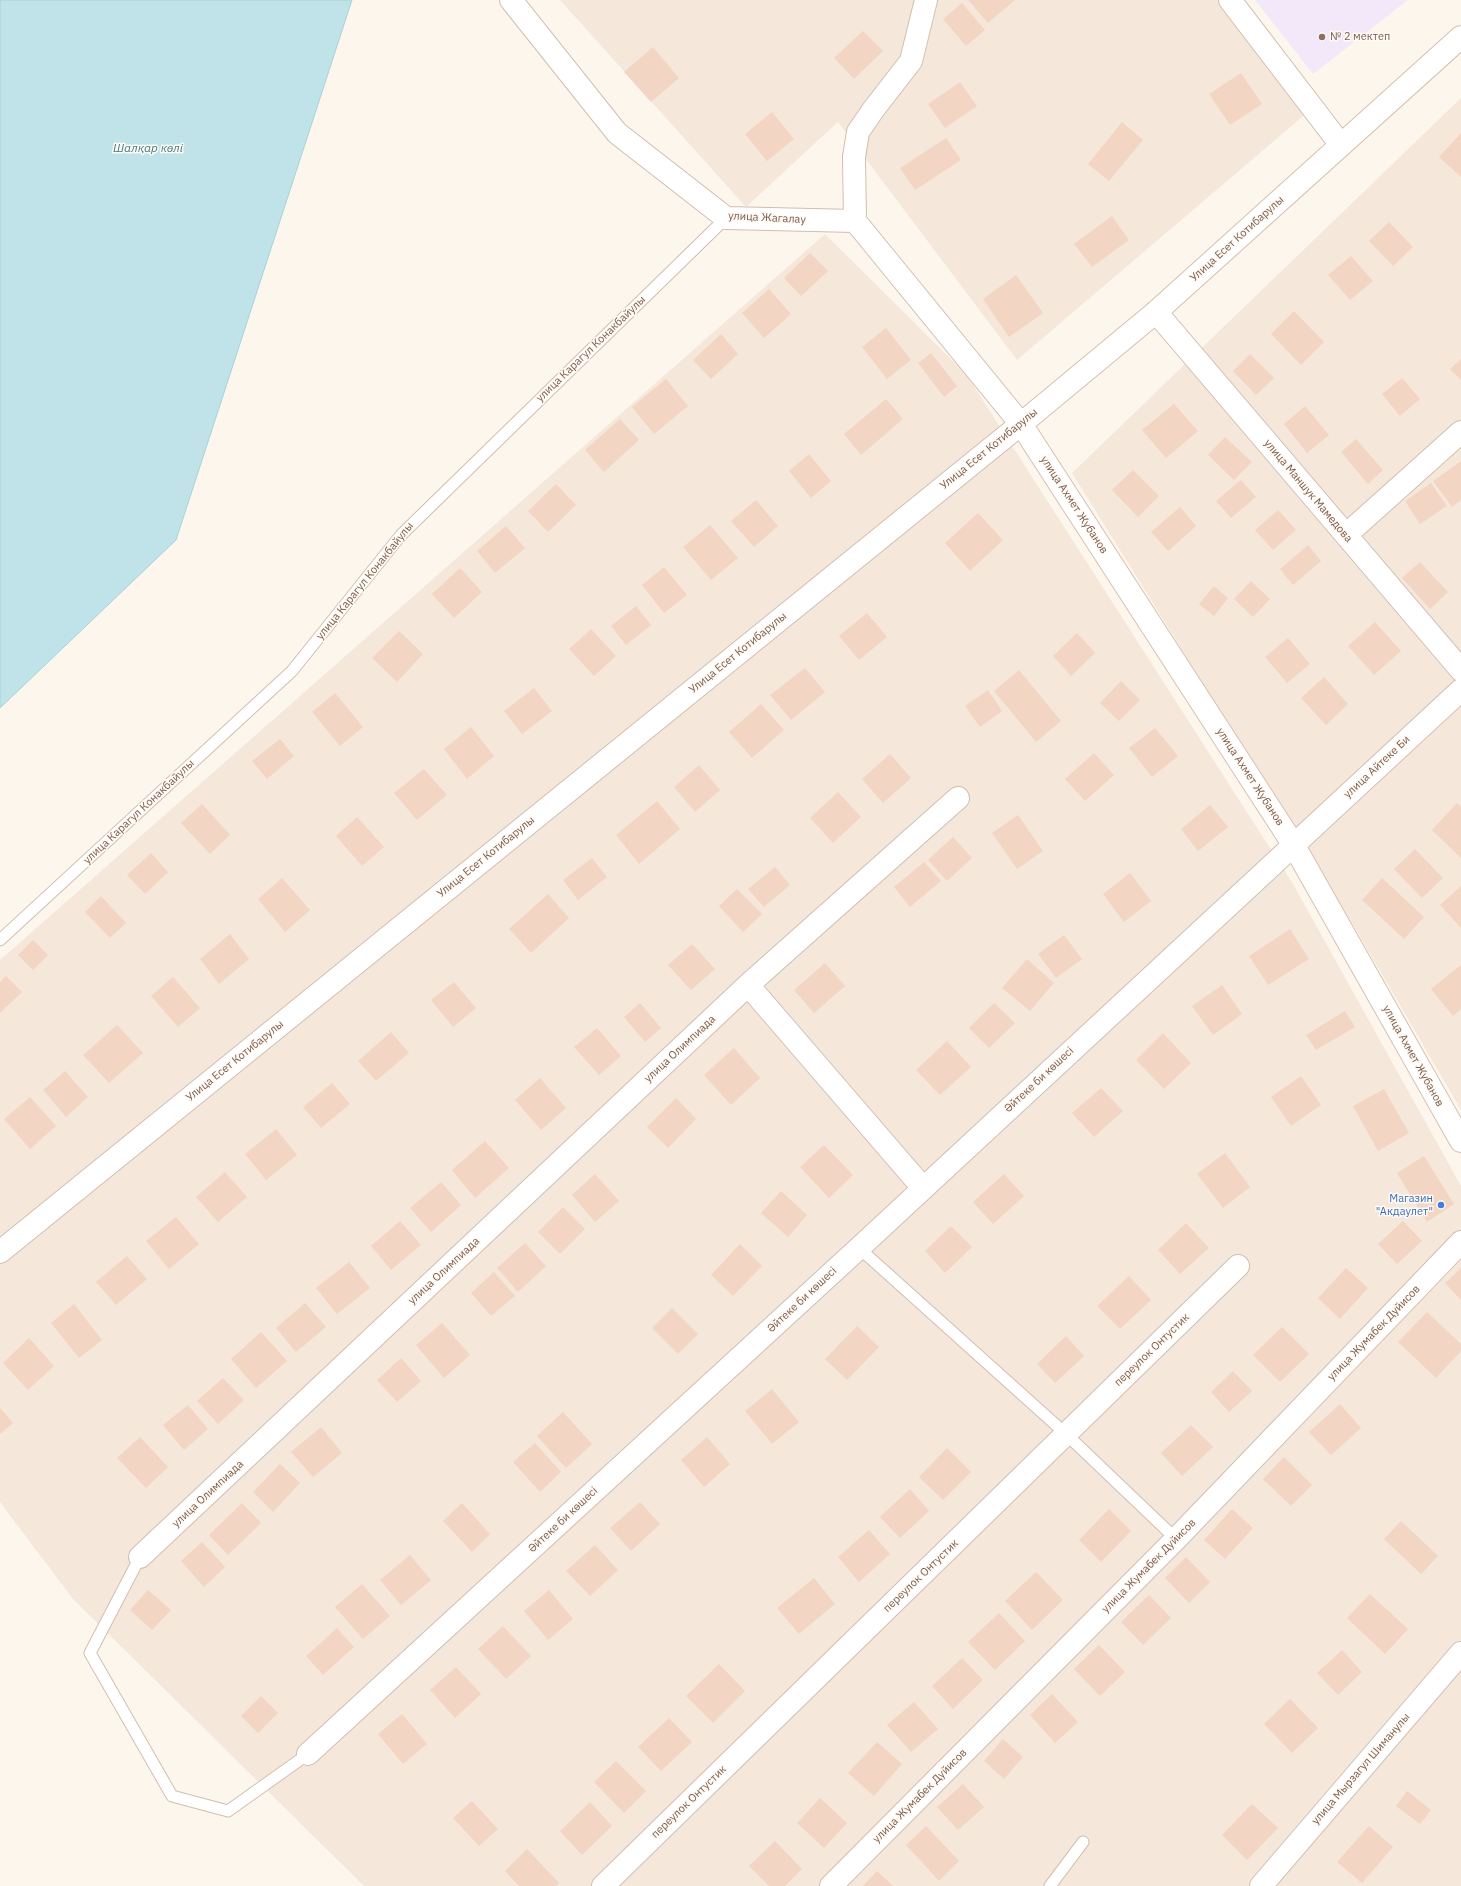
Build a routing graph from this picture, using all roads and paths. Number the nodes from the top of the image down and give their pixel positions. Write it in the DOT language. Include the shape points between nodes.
graph roads {
  1 [pos="511,0"];
  2 [pos="926,0"];
  3 [pos="1230,0"];
  4 [pos="1461,37"];
  5 [pos="1341,145"];
  6 [pos="726,218"];
  7 [pos="855,221"];
  8 [pos="1156,312"];
  9 [pos="1021,424"];
  10 [pos="1461,432"];
  11 [pos="1346,535"];
  12 [pos="1461,670"];
  13 [pos="1461,690"];
  14 [pos="958,798"];
  15 [pos="1293,844"];
  16 [pos="0,940"];
  17 [pos="748,985"];
  18 [pos="1461,1141"];
  19 [pos="923,1188"];
  20 [pos="1461,1242"];
  21 [pos="859,1248"];
  22 [pos="0,1252"];
  23 [pos="1238,1266"];
  24 [pos="1066,1434"];
  25 [pos="1176,1539"];
  26 [pos="140,1558"];
  27 [pos="1461,1653"];
  28 [pos="308,1754"];
  29 [pos="1082,1842"];
  30 [pos="603,1886"];
  31 [pos="831,1886"];
  32 [pos="1050,1886"];
  33 [pos="1261,1886"];
  1 -- 6 [label="street, улица Жагалау" via="617,133"];
  2 -- 7 [label="street" via="911,61 858,132 854,157"];
  3 -- 5 [label="street"];
  4 -- 5 [label="street, Улица Есет Котибарулы"];
  5 -- 8 [label="street, Улица Есет Котибарулы"];
  6 -- 7 [label="street, улица Жагалау"];
  6 -- 16 [label="lane, улица Карагул Конакбайулы" via="401,534 292,671"];
  7 -- 9 [label="street"];
  8 -- 9 [label="street, Улица Есет Котибарулы"];
  8 -- 11 [label="street, улица Маншук Мамедова"];
  9 -- 15 [label="street, улица Ахмет Жубанов"];
  9 -- 22 [label="street, Улица Есет Котибарулы"];
  10 -- 11 [label="street"];
  11 -- 12 [label="street, улица Маншук Мамедова"];
  13 -- 15 [label="street, улица Айтеке Би"];
  14 -- 17 [label="street, улица Олимпиада"];
  15 -- 18 [label="street, улица Ахмет Жубанов"];
  15 -- 19 [label="street, Әйтеке би көшесі"];
  17 -- 19 [label="street"];
  17 -- 26 [label="street, улица Олимпиада"];
  19 -- 21 [label="street, Әйтеке би көшесі"];
  20 -- 25 [label="street, улица Жумабек Дуйисов"];
  21 -- 24 [label="lane"];
  21 -- 28 [label="street, Әйтеке би көшесі"];
  23 -- 24 [label="street, переулок Онтустик"];
  24 -- 25 [label="lane"];
  24 -- 30 [label="street, переулок Онтустик"];
  25 -- 31 [label="street, улица Жумабек Дуйисов"];
  26 -- 28 [label="lane" via="90,1653 172,1796 228,1811"];
  27 -- 33 [label="street, улица Мырзагул Шиманулы"];
  29 -- 32 [label="lane"];
}
